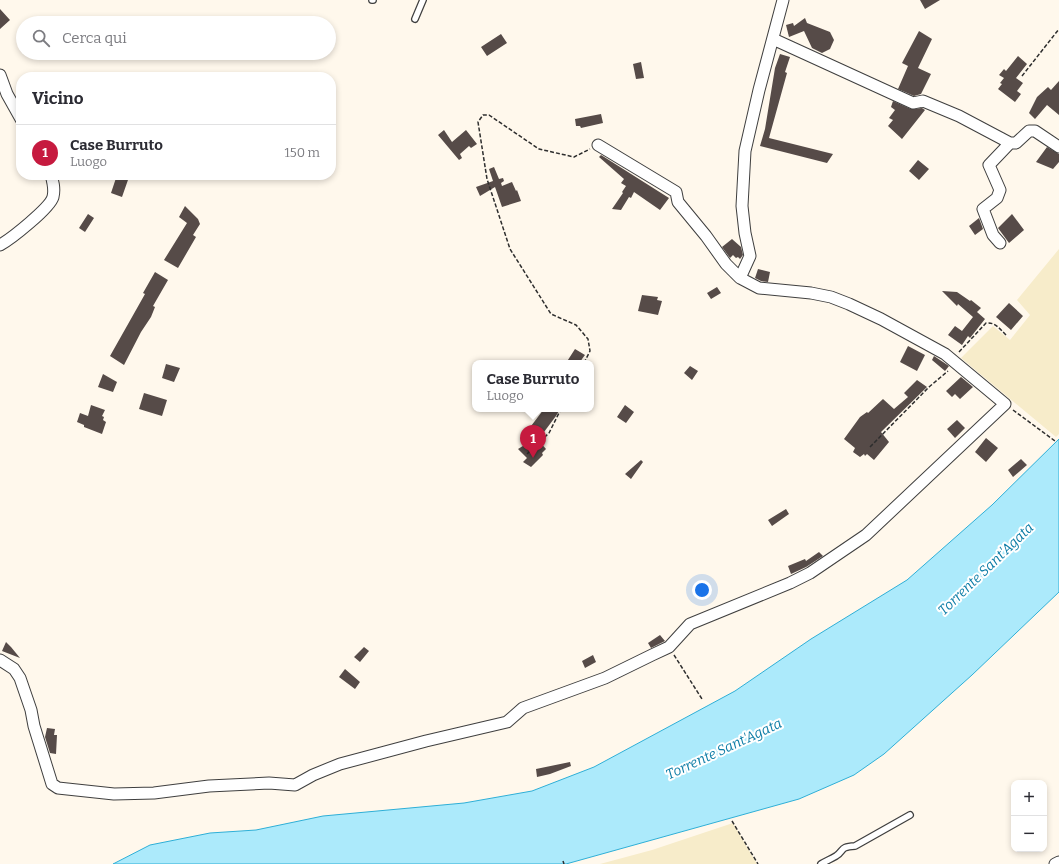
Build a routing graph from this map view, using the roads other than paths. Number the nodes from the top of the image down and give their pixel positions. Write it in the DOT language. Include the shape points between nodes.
graph roads {
  1 [pos="423,0"];
  2 [pos="783,0"];
  3 [pos="416,18"];
  4 [pos="773,39"];
  5 [pos="0,75"];
  6 [pos="16,109"];
  7 [pos="1010,143"];
  8 [pos="598,144"];
  9 [pos="1059,147"];
  10 [pos="52,180"];
  11 [pos="1000,243"];
  12 [pos="0,245"];
  13 [pos="740,278"];
  14 [pos="0,660"];
  15 [pos="910,815"];
  16 [pos="1059,862"];
  17 [pos="821,864"];
  18 [pos="1055,864"];
  1 -- 3 [label="lane"];
  2 -- 4 [label="street"];
  4 -- 7 [label="street" via="913,103 923,101 959,116"];
  4 -- 13 [label="street" via="746,152 742,206 744,233 750,256"];
  5 -- 6 [label="street"];
  7 -- 9 [label="street" via="1016,143 1029,132 1035,131"];
  7 -- 11 [label="street" via="989,165 1000,190 997,198 982,209 993,235"];
  8 -- 13 [label="street" via="676,192 678,202"];
  10 -- 12 [label="street" via="53,198 46,208"];
  13 -- 14 [label="street" via="759,288 811,293 849,304 932,346 1006,404 866,535 810,573 690,624 669,647 605,678 523,708 507,722 340,764 295,785 269,783 114,794 58,788 52,784 20,678"];
  15 -- 17 [label="lane" via="855,846 842,849 838,855"];
  16 -- 18 [label="street"];
}
